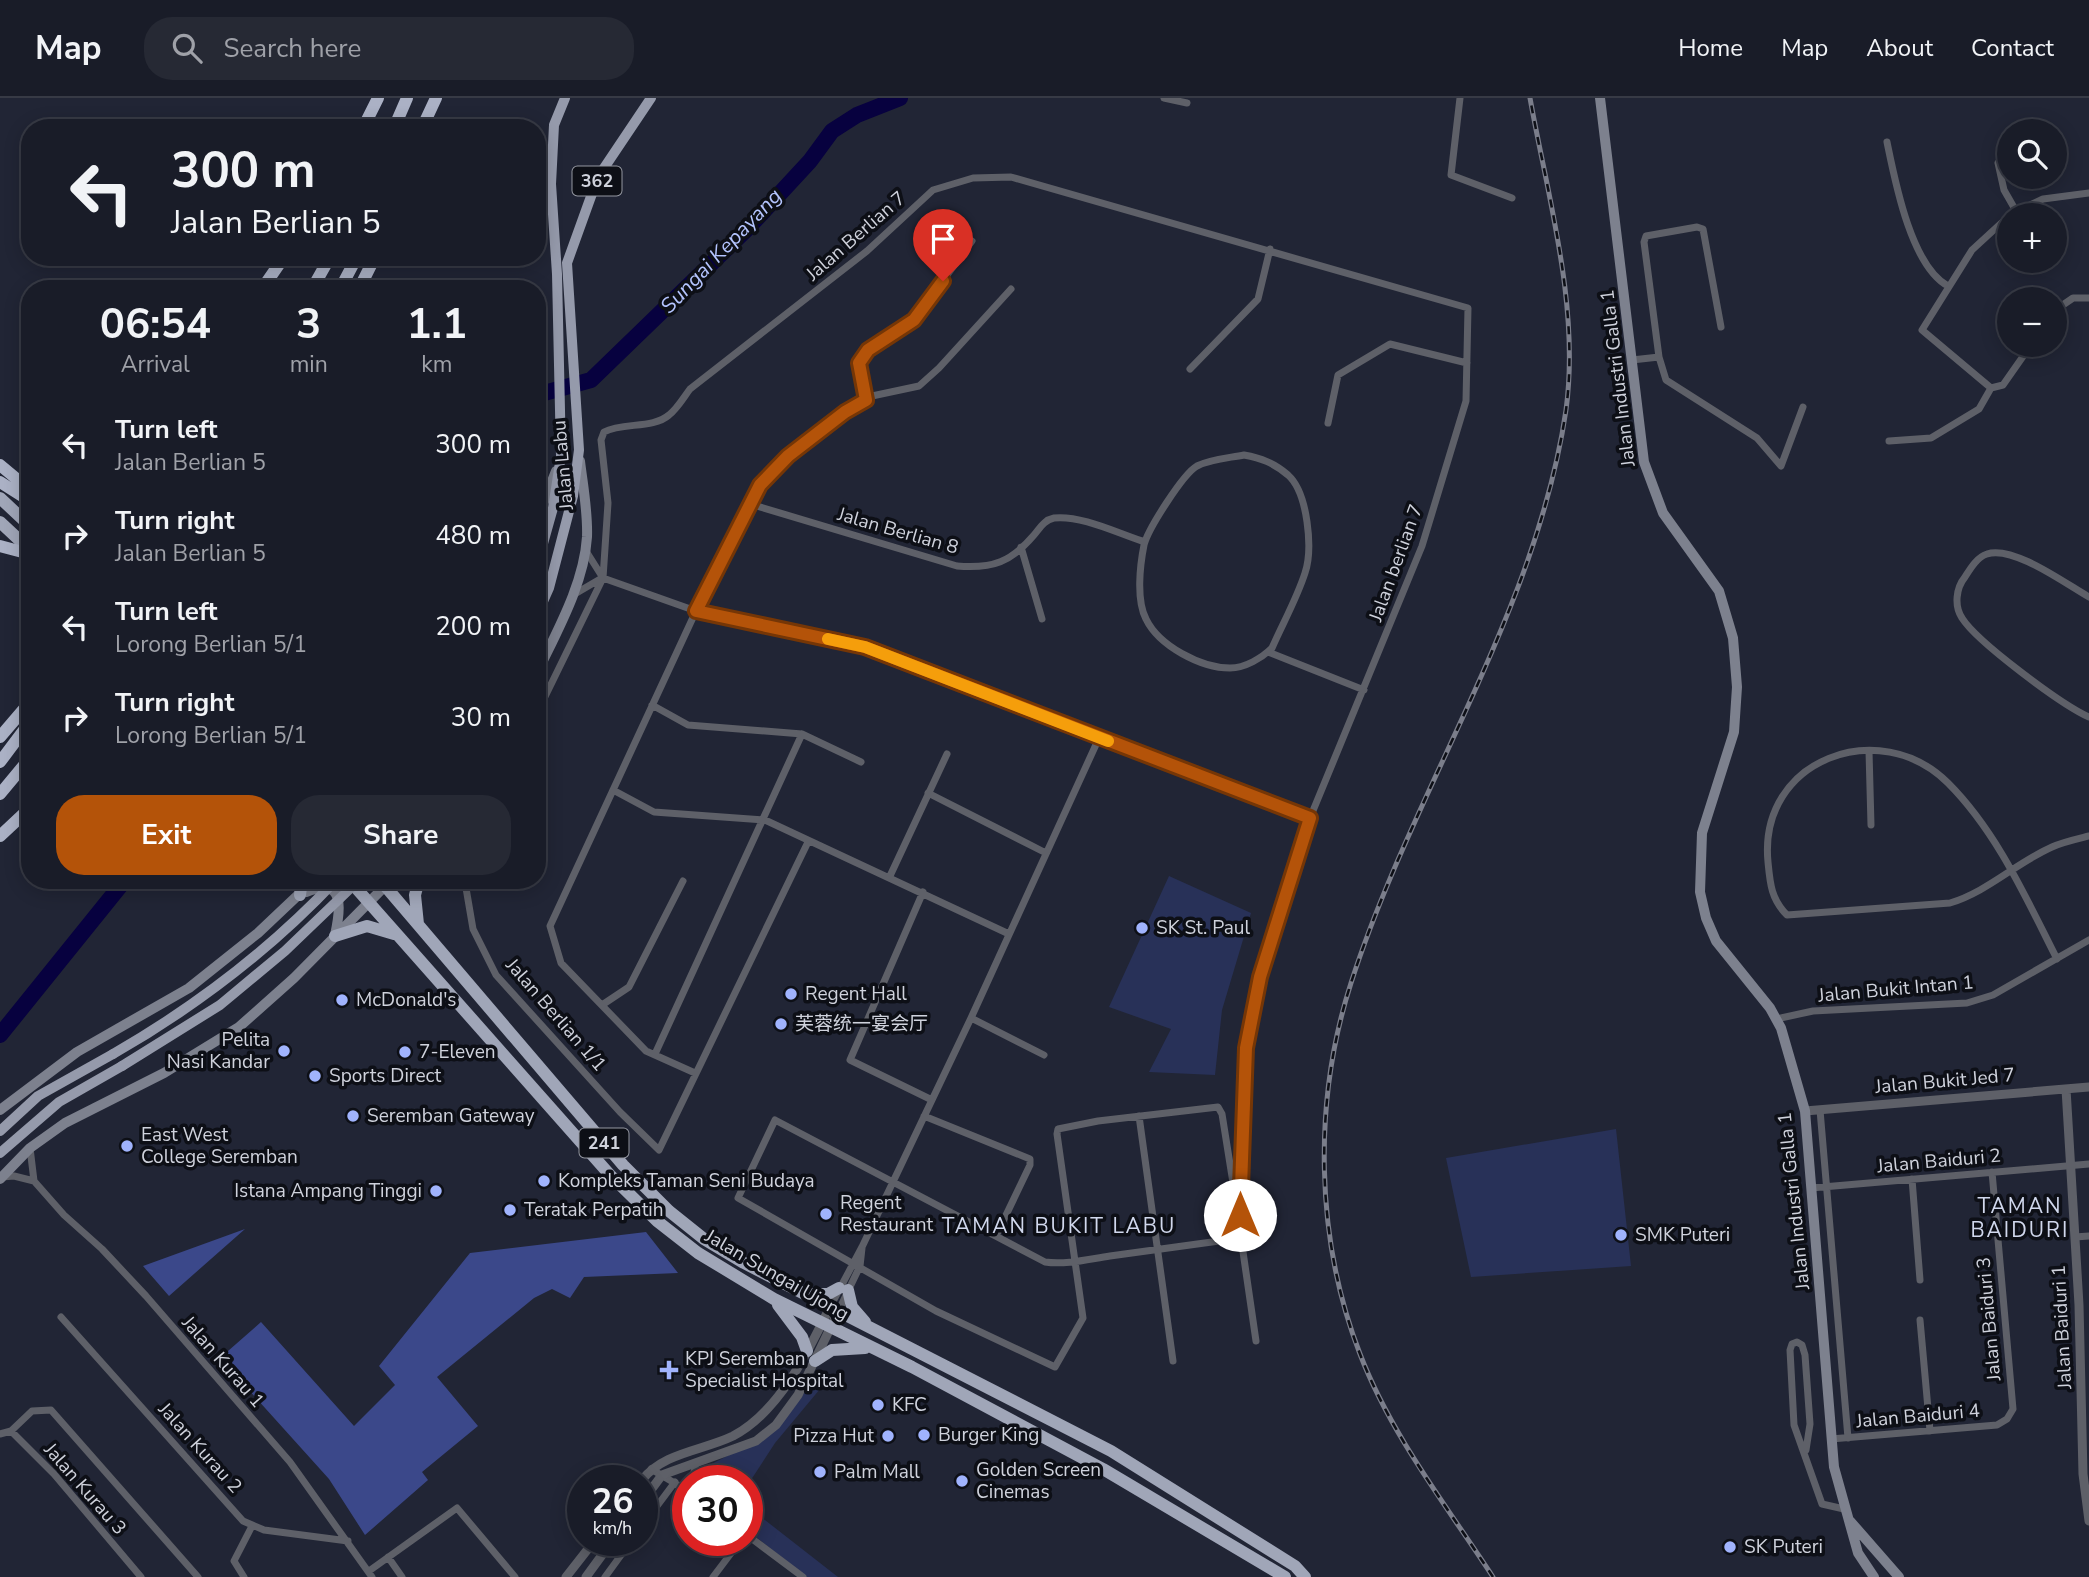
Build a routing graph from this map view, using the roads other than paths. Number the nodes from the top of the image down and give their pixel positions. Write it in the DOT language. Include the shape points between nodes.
graph roads {
  1 [pos="378,98"];
  2 [pos="407,98"];
  3 [pos="436,98"];
  4 [pos="565,98"];
  5 [pos="1164,98"];
  6 [pos="1460,98"];
  7 [pos="1600,98"];
  8 [pos="649,99"];
  9 [pos="1187,103"];
  10 [pos="368,119"];
  11 [pos="398,119"];
  12 [pos="427,119"];
  13 [pos="1887,142"];
  14 [pos="2089,192"];
  15 [pos="1512,198"];
  16 [pos="2034,203"];
  17 [pos="1997,227"];
  18 [pos="972,241"];
  19 [pos="1270,249"];
  20 [pos="1948,286"];
  21 [pos="1011,289"];
  22 [pos="2089,298"];
  23 [pos="2067,302"];
  24 [pos="1468,308"];
  25 [pos="1721,327"];
  26 [pos="1659,357"];
  27 [pos="2023,357"];
  28 [pos="1632,360"];
  29 [pos="1467,363"];
  30 [pos="1190,369"];
  31 [pos="1991,388"];
  32 [pos="866,400"];
  33 [pos="1802,407"];
  34 [pos="1328,423"];
  35 [pos="1889,441"];
  36 [pos="579,450"];
  37 [pos="561,456"];
  38 [pos="0,465"];
  39 [pos="0,482"];
  40 [pos="21,482"];
  41 [pos="546,495"];
  42 [pos="0,498"];
  43 [pos="21,499"];
  44 [pos="750,504"];
  45 [pos="21,518"];
  46 [pos="0,522"];
  47 [pos="546,533"];
  48 [pos="1145,542"];
  49 [pos="21,543"];
  50 [pos="0,546"];
  51 [pos="1021,547"];
  52 [pos="21,550"];
  53 [pos="585,550"];
  54 [pos="603,578"];
  55 [pos="546,595"];
  56 [pos="572,596"];
  57 [pos="2089,597"];
  58 [pos="696,611"];
  59 [pos="1042,619"];
  60 [pos="1268,652"];
  61 [pos="546,653"];
  62 [pos="1364,690"];
  63 [pos="546,695"];
  64 [pos="652,705"];
  65 [pos="21,712"];
  66 [pos="2089,717"];
  67 [pos="21,734"];
  68 [pos="802,734"];
  69 [pos="0,737"];
  70 [pos="1099,738"];
  71 [pos="1869,751"];
  72 [pos="947,754"];
  73 [pos="0,762"];
  74 [pos="861,762"];
  75 [pos="21,769"];
  76 [pos="613,790"];
  77 [pos="928,793"];
  78 [pos="0,794"];
  79 [pos="21,816"];
  80 [pos="1310,818"];
  81 [pos="765,820"];
  82 [pos="1871,825"];
  83 [pos="0,836"];
  84 [pos="2089,836"];
  85 [pos="808,842"];
  86 [pos="1046,853"];
  87 [pos="2011,870"];
  88 [pos="890,876"];
  89 [pos="683,881"];
  90 [pos="301,889"];
  91 [pos="306,889"];
  92 [pos="315,889"];
  93 [pos="327,889"];
  94 [pos="331,889"];
  95 [pos="350,889"];
  96 [pos="357,889"];
  97 [pos="380,889"];
  98 [pos="391,889"];
  99 [pos="417,889"];
  100 [pos="466,889"];
  101 [pos="923,892"];
  102 [pos="300,895"];
  103 [pos="369,902"];
  104 [pos="421,929"];
  105 [pos="1009,934"];
  106 [pos="397,935"];
  107 [pos="335,936"];
  108 [pos="2089,940"];
  109 [pos="2057,959"];
  110 [pos="602,1005"];
  111 [pos="971,1018"];
  112 [pos="1776,1019"];
  113 [pos="654,1054"];
  114 [pos="1044,1055"];
  115 [pos="695,1073"];
  116 [pos="2089,1087"];
  117 [pos="2066,1088"];
  118 [pos="932,1100"];
  119 [pos="0,1110"];
  120 [pos="1819,1110"];
  121 [pos="1804,1111"];
  122 [pos="925,1116"];
  123 [pos="1139,1116"];
  124 [pos="0,1131"];
  125 [pos="30,1148"];
  126 [pos="0,1153"];
  127 [pos="2089,1164"];
  128 [pos="2070,1166"];
  129 [pos="1993,1172"];
  130 [pos="1,1178"];
  131 [pos="1912,1179"];
  132 [pos="34,1181"];
  133 [pos="894,1181"];
  134 [pos="1826,1186"];
  135 [pos="1811,1188"];
  136 [pos="1239,1192"];
  137 [pos="996,1236"];
  138 [pos="2089,1236"];
  139 [pos="2075,1237"];
  140 [pos="1241,1238"];
  141 [pos="862,1247"];
  142 [pos="1157,1249"];
  143 [pos="852,1261"];
  144 [pos="1076,1261"];
  145 [pos="860,1266"];
  146 [pos="1920,1280"];
  147 [pos="844,1289"];
  148 [pos="803,1294"];
  149 [pos="774,1299"];
  150 [pos="2084,1305"];
  151 [pos="834,1309"];
  152 [pos="61,1317"];
  153 [pos="1920,1320"];
  154 [pos="825,1327"];
  155 [pos="870,1327"];
  156 [pos="1256,1341"];
  157 [pos="869,1348"];
  158 [pos="811,1356"];
  159 [pos="1173,1361"];
  160 [pos="2007,1419"];
  161 [pos="1930,1431"];
  162 [pos="11,1432"];
  163 [pos="0,1434"];
  164 [pos="1848,1438"];
  165 [pos="1831,1439"];
  166 [pos="1805,1450"];
  167 [pos="696,1464"];
  168 [pos="658,1465"];
  169 [pos="658,1473"];
  170 [pos="662,1475"];
  171 [pos="658,1480"];
  172 [pos="672,1481"];
  173 [pos="672,1485"];
  174 [pos="658,1504"];
  175 [pos="1846,1514"];
  176 [pos="2089,1521"];
  177 [pos="252,1526"];
  178 [pos="348,1541"];
  179 [pos="763,1547"];
  180 [pos="582,1556"];
  181 [pos="601,1556"];
  182 [pos="620,1556"];
  183 [pos="729,1556"];
  184 [pos="388,1557"];
  185 [pos="371,1574"];
  186 [pos="141,1577"];
  187 [pos="198,1577"];
  188 [pos="244,1577"];
  189 [pos="402,1577"];
  190 [pos="515,1577"];
  191 [pos="566,1577"];
  192 [pos="586,1577"];
  193 [pos="605,1577"];
  194 [pos="713,1577"];
  195 [pos="803,1577"];
  196 [pos="1285,1577"];
  197 [pos="1305,1577"];
  198 [pos="1874,1577"];
  199 [pos="1899,1577"];
  1 -- 10 [label="highway"];
  2 -- 11 [label="highway"];
  3 -- 12 [label="highway"];
  4 -- 37 [label="main road, Jalan Labu / 362" via="554,125 552,146"];
  5 -- 9 [label="street"];
  6 -- 15 [label="street" via="1451,175"];
  7 -- 28 [label="main road, Jalan Industri Galla 1"];
  8 -- 36 [label="main road, Jalan Labu / 362" via="598,177 570,251 567,275"];
  13 -- 20 [label="street" via="1912,234 1936,279"];
  14 -- 16 [label="street"];
  17 -- 20 [label="street" via="1972,250"];
  18 -- 32 [label="street" via="914,320 868,350 859,363"];
  19 -- 24 [label="street, Jalan Berlian 7"];
  19 -- 30 [label="street" via="1258,299"];
  19 -- 54 [label="street, Jalan Berlian 7" via="1012,177 973,178 933,190 867,251 690,389 670,415 660,421 613,426 604,432 608,503"];
  20 -- 31 [label="street" via="1922,330"];
  21 -- 32 [label="street" via="919,386"];
  22 -- 23 [label="street"];
  24 -- 29 [label="street, Jalan berlian 7"];
  25 -- 26 [label="street" via="1703,229 1697,226 1646,236"];
  26 -- 28 [label="street"];
  26 -- 33 [label="street" via="1666,380 1757,438 1781,466"];
  27 -- 31 [label="street" via="2003,385"];
  28 -- 112 [label="main road, Jalan Industri Galla 1" via="1651,488 1663,513 1719,591 1737,662 1734,732 1702,833 1700,892 1716,941"];
  29 -- 34 [label="street" via="1390,344 1339,375"];
  29 -- 62 [label="street, Jalan berlian 7" via="1466,401 1422,546"];
  31 -- 35 [label="street" via="1979,409 1931,438"];
  32 -- 44 [label="street" via="788,456 760,485"];
  36 -- 53 [label="main road, Jalan Labu / 362"];
  36 -- 55 [label="main road" via="573,496"];
  37 -- 41 [label="main road, Jalan Labu / 362"];
  37 -- 47 [label="main road"];
  38 -- 40 [label="highway"];
  39 -- 43 [label="highway"];
  42 -- 45 [label="highway"];
  44 -- 51 [label="street, Jalan Berlian 8" via="957,566 980,568 1006,562"];
  44 -- 58 [label="street"];
  46 -- 49 [label="highway"];
  48 -- 51 [label="street, Jalan Berlian 8" via="1055,518 1043,523"];
  48 -- 60 [label="street" via="1142,600 1144,617 1154,632 1195,660 1216,666 1233,668"];
  48 -- 60 [label="street" via="1195,467 1244,456 1265,459 1290,476 1304,507 1310,544 1306,572"];
  50 -- 52 [label="highway"];
  51 -- 59 [label="street"];
  53 -- 54 [label="street"];
  53 -- 56 [label="main road, Jalan Labu / 362"];
  54 -- 56 [label="street"];
  54 -- 58 [label="street"];
  54 -- 63 [label="street"];
  56 -- 61 [label="main road, Jalan Labu / 362"];
  57 -- 66 [label="street" via="2023,559 1994,552 1973,566 1961,582 1956,601 1961,617 1974,631 2038,684"];
  58 -- 64 [label="street"];
  58 -- 70 [label="street" via="865,647"];
  60 -- 62 [label="street"];
  62 -- 80 [label="street, Jalan berlian 7"];
  64 -- 68 [label="street" via="688,724"];
  64 -- 76 [label="street"];
  65 -- 69 [label="highway"];
  67 -- 73 [label="highway"];
  68 -- 74 [label="street"];
  68 -- 81 [label="street"];
  70 -- 80 [label="street"];
  70 -- 86 [label="street"];
  71 -- 82 [label="street"];
  71 -- 87 [label="street" via="1890,751 1927,766 1948,782 1982,822"];
  71 -- 87 [label="street" via="1826,757 1803,770 1784,790 1771,817 1766,848 1770,887 1787,915 1950,903"];
  72 -- 77 [label="street"];
  75 -- 78 [label="highway"];
  76 -- 81 [label="street" via="654,812"];
  76 -- 110 [label="street" via="550,926 561,962"];
  77 -- 86 [label="street"];
  77 -- 88 [label="street"];
  79 -- 83 [label="highway"];
  80 -- 136 [label="street" via="1260,977 1246,1048"];
  81 -- 85 [label="street"];
  81 -- 113 [label="street"];
  84 -- 87 [label="street" via="2053,846"];
  85 -- 88 [label="street"];
  85 -- 115 [label="street"];
  86 -- 105 [label="street"];
  87 -- 109 [label="street"];
  88 -- 101 [label="street"];
  89 -- 110 [label="street" via="629,987"];
  90 -- 102 [label="highway"];
  91 -- 102 [label="main road"];
  92 -- 102 [label="main road"];
  93 -- 124 [label="main road, bridge" via="207,996 38,1096"];
  94 -- 107 [label="main road" via="340,913"];
  95 -- 126 [label="main road, bridge" via="220,1005 59,1102"];
  96 -- 103 [label="highway, Jalan Sungai Ujong / 241"];
  97 -- 103 [label="main road"];
  98 -- 104 [label="highway, Jalan Sungai Ujong / 241"];
  99 -- 104 [label="highway"];
  100 -- 115 [label="street, Jalan Berlian 1/1" via="473,929 496,975 659,1150"];
  101 -- 105 [label="street"];
  101 -- 118 [label="street" via="850,1060"];
  102 -- 119 [label="main road" via="189,988 77,1052"];
  103 -- 106 [label="highway, Jalan Sungai Ujong / 241"];
  103 -- 107 [label="main road"];
  104 -- 148 [label="highway, Jalan Sungai Ujong / 241" via="623,1165 669,1211 704,1239"];
  105 -- 111 [label="street"];
  106 -- 107 [label="highway" via="368,926"];
  106 -- 149 [label="highway, Jalan Sungai Ujong / 241" via="610,1175 657,1221 698,1253"];
  107 -- 125 [label="main road" via="277,993 216,1043 89,1108"];
  108 -- 109 [label="street, Jalan Bukit Intan 1"];
  109 -- 112 [label="street, Jalan Bukit Intan 1" via="1993,995 1967,1003 1813,1011"];
  110 -- 113 [label="street"];
  111 -- 114 [label="street"];
  111 -- 118 [label="street"];
  112 -- 121 [label="main road, Jalan Industri Galla 1"];
  113 -- 115 [label="street"];
  116 -- 117 [label="street, Jalan Bukit Jed 7"];
  117 -- 120 [label="street, Jalan Bukit Jed 7"];
  117 -- 128 [label="street, Jalan Baiduri 1"];
  118 -- 122 [label="street"];
  120 -- 121 [label="street, Jalan Bukit Jed 7"];
  120 -- 134 [label="street"];
  121 -- 135 [label="main road, Jalan Industri Galla 1"];
  122 -- 133 [label="street"];
  122 -- 137 [label="street" via="1030,1159"];
  123 -- 136 [label="street" via="1218,1107 1233,1183"];
  123 -- 142 [label="street"];
  123 -- 144 [label="street" via="1058,1129"];
  125 -- 130 [label="main road"];
  125 -- 132 [label="street"];
  127 -- 128 [label="street, Jalan Baiduri 2"];
  128 -- 129 [label="street, Jalan Baiduri 2"];
  128 -- 139 [label="street, Jalan Baiduri 1"];
  129 -- 131 [label="street, Jalan Baiduri 2"];
  129 -- 160 [label="street, Jalan Baiduri 3" via="2013,1409"];
  130 -- 132 [label="street"];
  131 -- 134 [label="street, Jalan Baiduri 2"];
  131 -- 146 [label="street"];
  132 -- 178 [label="street, Jalan Kurau 1" via="146,1296 290,1462"];
  133 -- 137 [label="street"];
  133 -- 141 [label="street"];
  133 -- 143 [label="street" via="775,1120 738,1198"];
  134 -- 135 [label="street, Jalan Baiduri 2"];
  134 -- 164 [label="street"];
  135 -- 165 [label="main road, Jalan Industri Galla 1"];
  136 -- 140 [label="street"];
  137 -- 144 [label="street" via="1045,1262"];
  138 -- 139 [label="street"];
  139 -- 150 [label="street, Jalan Baiduri 1"];
  140 -- 142 [label="street"];
  140 -- 156 [label="street"];
  141 -- 143 [label="street"];
  141 -- 145 [label="street"];
  142 -- 144 [label="street"];
  142 -- 159 [label="street"];
  143 -- 145 [label="street"];
  143 -- 147 [label="street"];
  144 -- 145 [label="street" via="1083,1318 1055,1367 936,1311"];
  145 -- 147 [label="street"];
  147 -- 148 [label="highway"];
  147 -- 151 [label="street"];
  147 -- 155 [label="highway" via="852,1307"];
  148 -- 151 [label="highway, Jalan Sungai Ujong / 241"];
  149 -- 154 [label="highway, Jalan Sungai Ujong / 241"];
  149 -- 158 [label="highway"];
  150 -- 176 [label="street, Jalan Baiduri 1" via="2083,1474"];
  151 -- 154 [label="street"];
  151 -- 155 [label="highway, Jalan Sungai Ujong / 241"];
  152 -- 177 [label="street, Jalan Kurau 2"];
  153 -- 161 [label="street"];
  154 -- 157 [label="highway, Jalan Sungai Ujong / 241"];
  154 -- 158 [label="street"];
  155 -- 197 [label="highway, Jalan Sungai Ujong / 241" via="1111,1451 1295,1566"];
  157 -- 158 [label="highway"];
  157 -- 196 [label="highway, Jalan Sungai Ujong / 241" via="1103,1469"];
  158 -- 167 [label="street" via="798,1395 776,1424 756,1441"];
  158 -- 168 [label="street" via="750,1424 734,1435"];
  160 -- 161 [label="street, Jalan Baiduri 4" via="1997,1425"];
  161 -- 164 [label="street, Jalan Baiduri 4"];
  162 -- 163 [label="street"];
  162 -- 186 [label="street, Jalan Kurau 3"];
  162 -- 187 [label="street" via="32,1411 51,1410"];
  164 -- 165 [label="street, Jalan Baiduri 4"];
  165 -- 175 [label="main road, Jalan Industri Galla 1"];
  166 -- 166 [label="street" via="1794,1425 1790,1350 1797,1342 1805,1355 1810,1424"];
  166 -- 175 [label="street" via="1822,1504"];
  167 -- 170 [label="street"];
  169 -- 170 [label="street"];
  170 -- 171 [label="street"];
  170 -- 172 [label="street"];
  173 -- 174 [label="street"];
  175 -- 198 [label="main road, Jalan Industri Galla 1" via="1858,1553"];
  175 -- 199 [label="main road"];
  177 -- 178 [label="street"];
  177 -- 188 [label="street" via="234,1561"];
  178 -- 185 [label="street, Jalan Kurau 1"];
  179 -- 195 [label="street"];
  180 -- 191 [label="street"];
  181 -- 192 [label="street"];
  182 -- 193 [label="street"];
  183 -- 194 [label="street"];
  184 -- 185 [label="street"];
  184 -- 189 [label="street"];
  184 -- 190 [label="street" via="457,1508"];
}
